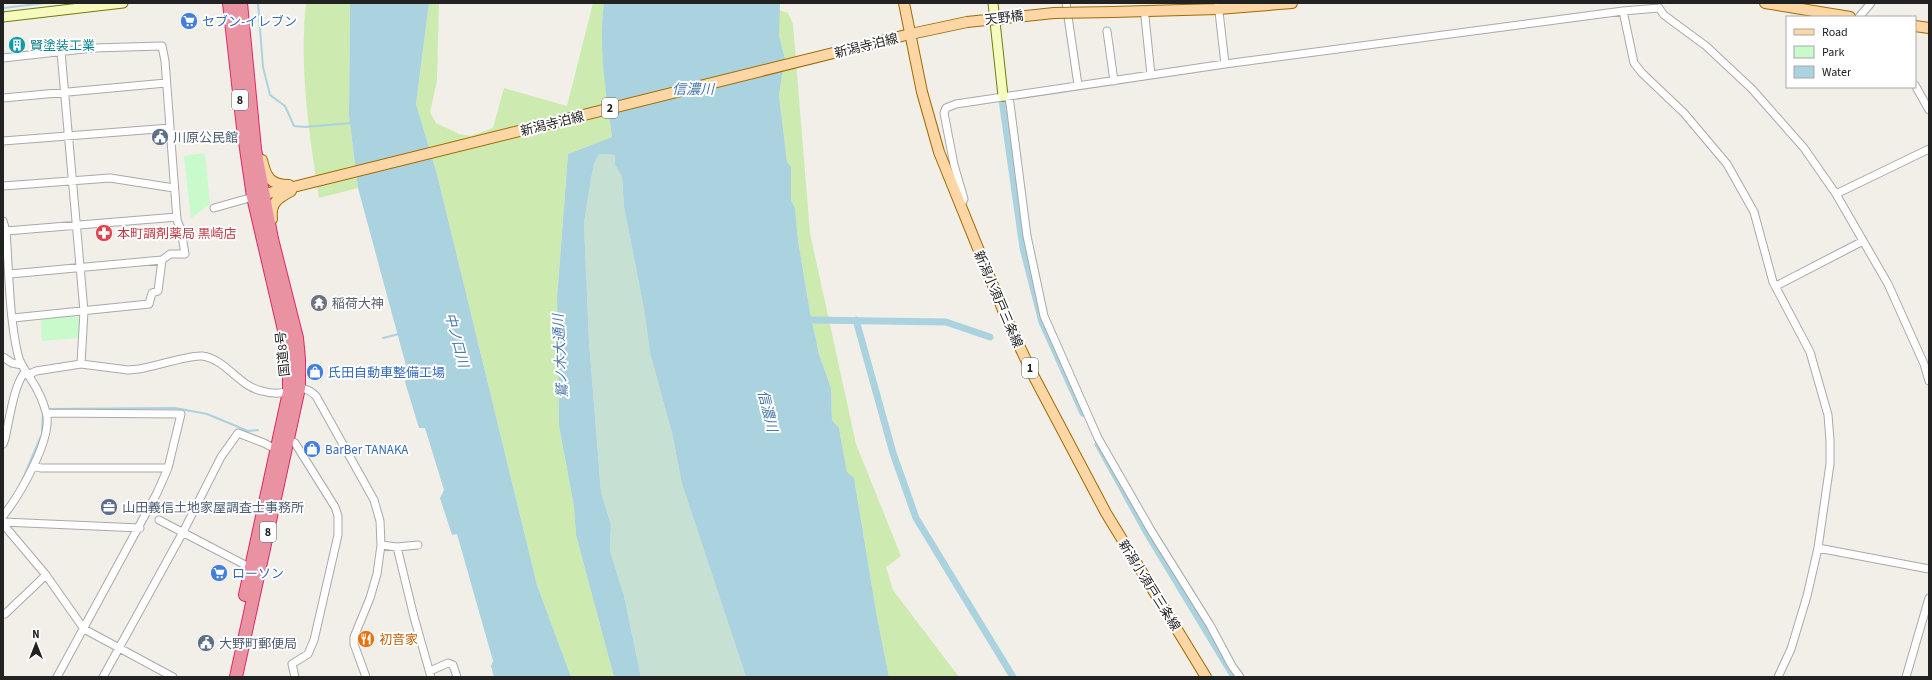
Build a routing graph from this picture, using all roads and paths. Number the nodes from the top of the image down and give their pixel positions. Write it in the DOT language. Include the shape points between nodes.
graph roads {
  1 [pos="123,3"];
  2 [pos="229,3"];
  3 [pos="240,3"];
  4 [pos="904,3"];
  5 [pos="993,3"];
  6 [pos="1066,3"];
  7 [pos="1292,3"];
  8 [pos="1770,3"];
  9 [pos="1871,3"];
  10 [pos="1218,6"];
  11 [pos="1660,6"];
  12 [pos="1623,11"];
  13 [pos="1845,16"];
  14 [pos="1860,16"];
  15 [pos="3,17"];
  16 [pos="1145,17"];
  17 [pos="967,22"];
  18 [pos="1916,26"];
  19 [pos="1929,28"];
  20 [pos="1107,31"];
  21 [pos="908,35"];
  22 [pos="61,52"];
  23 [pos="3,58"];
  24 [pos="1225,64"];
  25 [pos="1152,75"];
  26 [pos="1114,81"];
  27 [pos="166,84"];
  28 [pos="1078,85"];
  29 [pos="1916,87"];
  30 [pos="66,93"];
  31 [pos="1006,96"];
  32 [pos="3,98"];
  33 [pos="1929,110"];
  34 [pos="170,128"];
  35 [pos="254,134"];
  36 [pos="69,136"];
  37 [pos="3,142"];
  38 [pos="1929,149"];
  39 [pos="73,181"];
  40 [pos="3,186"];
  41 [pos="300,186"];
  42 [pos="174,188"];
  43 [pos="1836,194"];
  44 [pos="258,196"];
  45 [pos="960,207"];
  46 [pos="214,208"];
  47 [pos="176,217"];
  48 [pos="3,221"];
  49 [pos="77,225"];
  50 [pos="6,231"];
  51 [pos="271,233"];
  52 [pos="1863,241"];
  53 [pos="162,260"];
  54 [pos="80,268"];
  55 [pos="10,274"];
  56 [pos="1776,286"];
  57 [pos="84,311"];
  58 [pos="13,318"];
  59 [pos="3,357"];
  60 [pos="81,364"];
  61 [pos="25,370"];
  62 [pos="1929,381"];
  63 [pos="294,390"];
  64 [pos="46,413"];
  65 [pos="288,439"];
  66 [pos="3,444"];
  67 [pos="277,450"];
  68 [pos="33,466"];
  69 [pos="168,468"];
  70 [pos="3,516"];
  71 [pos="159,520"];
  72 [pos="3,523"];
  73 [pos="140,528"];
  74 [pos="183,532"];
  75 [pos="382,545"];
  76 [pos="418,545"];
  77 [pos="397,547"];
  78 [pos="1818,548"];
  79 [pos="251,568"];
  80 [pos="1929,569"];
  81 [pos="46,575"];
  82 [pos="1929,598"];
  83 [pos="5,614"];
  84 [pos="84,629"];
  85 [pos="118,648"];
  86 [pos="430,674"];
  87 [pos="57,677"];
  88 [pos="103,677"];
  89 [pos="173,677"];
  90 [pos="229,677"];
  91 [pos="236,677"];
  92 [pos="295,677"];
  93 [pos="366,677"];
  94 [pos="458,677"];
  95 [pos="1206,677"];
  96 [pos="1240,677"];
  97 [pos="1778,677"];
  98 [pos="1906,677"];
  1 -- 15 [label="street"];
  2 -- 44 [label="highway, 国道8号 / 8" via="243,128"];
  3 -- 35 [label="highway, 国道8号 / 8"];
  4 -- 21 [label="main road, 新潟小須戸三条線 / 1"];
  5 -- 31 [label="street"];
  6 -- 28 [label="street"];
  7 -- 10 [label="main road, 2"];
  8 -- 13 [label="main road"];
  9 -- 14 [label="street"];
  10 -- 17 [label="main road, 天野橋 / 2, bridge" via="1054,13"];
  10 -- 24 [label="street"];
  11 -- 12 [label="street"];
  11 -- 43 [label="street" via="1664,15 1706,46 1752,89 1804,148"];
  12 -- 24 [label="street"];
  12 -- 56 [label="street" via="1634,63 1684,113 1727,164 1754,212"];
  16 -- 25 [label="street"];
  17 -- 21 [label="main road, 新潟寺泊線 / 2"];
  18 -- 19 [label="main road"];
  20 -- 26 [label="street"];
  21 -- 41 [label="main road, 新潟寺泊線 / 2"];
  21 -- 45 [label="main road, 新潟小須戸三条線 / 1" via="940,152"];
  22 -- 23 [label="street"];
  22 -- 27 [label="street" via="93,48 162,46"];
  22 -- 30 [label="street"];
  24 -- 25 [label="street"];
  25 -- 26 [label="street"];
  26 -- 28 [label="street"];
  27 -- 30 [label="street"];
  27 -- 34 [label="street"];
  28 -- 31 [label="street"];
  29 -- 33 [label="street"];
  30 -- 32 [label="street"];
  30 -- 36 [label="street"];
  31 -- 45 [label="street" via="946,108 944,113 954,165 964,199"];
  31 -- 96 [label="street" via="1027,236 1044,316 1098,438"];
  34 -- 36 [label="street"];
  34 -- 42 [label="street"];
  35 -- 41 [label="main road" via="259,141 267,176 279,185"];
  35 -- 44 [label="highway, 国道8号 / 8"];
  36 -- 37 [label="street"];
  36 -- 39 [label="street"];
  38 -- 43 [label="street"];
  39 -- 40 [label="street"];
  39 -- 42 [label="street" via="110,178"];
  39 -- 49 [label="street"];
  41 -- 44 [label="main road, 新潟寺泊線 / 2"];
  41 -- 51 [label="main road" via="274,203 271,212"];
  42 -- 47 [label="street"];
  43 -- 52 [label="street"];
  44 -- 46 [label="street"];
  44 -- 51 [label="highway, 国道8号 / 8"];
  44 -- 63 [label="highway, 国道8号 / 8"];
  45 -- 95 [label="main road, 新潟小須戸三条線 / 1" via="1032,373 1106,513"];
  47 -- 49 [label="street"];
  47 -- 53 [label="street" via="185,254 170,254"];
  48 -- 50 [label="street"];
  49 -- 50 [label="street"];
  49 -- 54 [label="street"];
  50 -- 55 [label="street"];
  51 -- 63 [label="highway, 国道8号 / 8" via="297,338 299,358"];
  52 -- 56 [label="street"];
  52 -- 62 [label="street" via="1888,284 1924,364"];
  53 -- 54 [label="street"];
  53 -- 57 [label="street" via="158,291 152,293 149,304"];
  54 -- 55 [label="street"];
  54 -- 57 [label="street"];
  55 -- 58 [label="street"];
  56 -- 78 [label="street" via="1810,352 1828,415 1830,464"];
  57 -- 58 [label="street"];
  57 -- 60 [label="street"];
  58 -- 61 [label="street" via="18,355"];
  59 -- 61 [label="street"];
  60 -- 61 [label="street" via="36,371"];
  60 -- 63 [label="street" via="128,370 200,356 216,360 250,387 260,391"];
  61 -- 64 [label="street"];
  61 -- 66 [label="street" via="18,384"];
  63 -- 65 [label="highway, 国道8号 / 8"];
  63 -- 67 [label="highway, 国道8号 / 8"];
  63 -- 75 [label="street" via="306,389 316,396 374,500 380,521"];
  64 -- 68 [label="street" via="45,436"];
  64 -- 69 [label="street" via="181,414"];
  65 -- 91 [label="highway, 国道8号 / 8"];
  65 -- 92 [label="street" via="295,443 338,516 338,535 314,640 308,654 292,664"];
  67 -- 74 [label="street" via="238,433 221,457"];
  67 -- 79 [label="highway, 国道8号 / 8"];
  68 -- 69 [label="street"];
  68 -- 70 [label="street" via="17,498"];
  69 -- 73 [label="street"];
  71 -- 74 [label="street"];
  72 -- 73 [label="street"];
  72 -- 81 [label="street"];
  73 -- 84 [label="street"];
  74 -- 79 [label="street"];
  74 -- 85 [label="street"];
  75 -- 77 [label="street"];
  75 -- 93 [label="street" via="370,598 354,637 354,644"];
  76 -- 77 [label="street"];
  77 -- 86 [label="street"];
  78 -- 80 [label="street"];
  78 -- 97 [label="street" via="1808,596 1791,649"];
  79 -- 90 [label="highway, 国道8号 / 8"];
  81 -- 83 [label="street"];
  81 -- 84 [label="street"];
  82 -- 98 [label="street"];
  84 -- 85 [label="street"];
  84 -- 87 [label="street"];
  85 -- 88 [label="street"];
  85 -- 89 [label="street"];
  86 -- 94 [label="street" via="448,663 453,665"];
}
